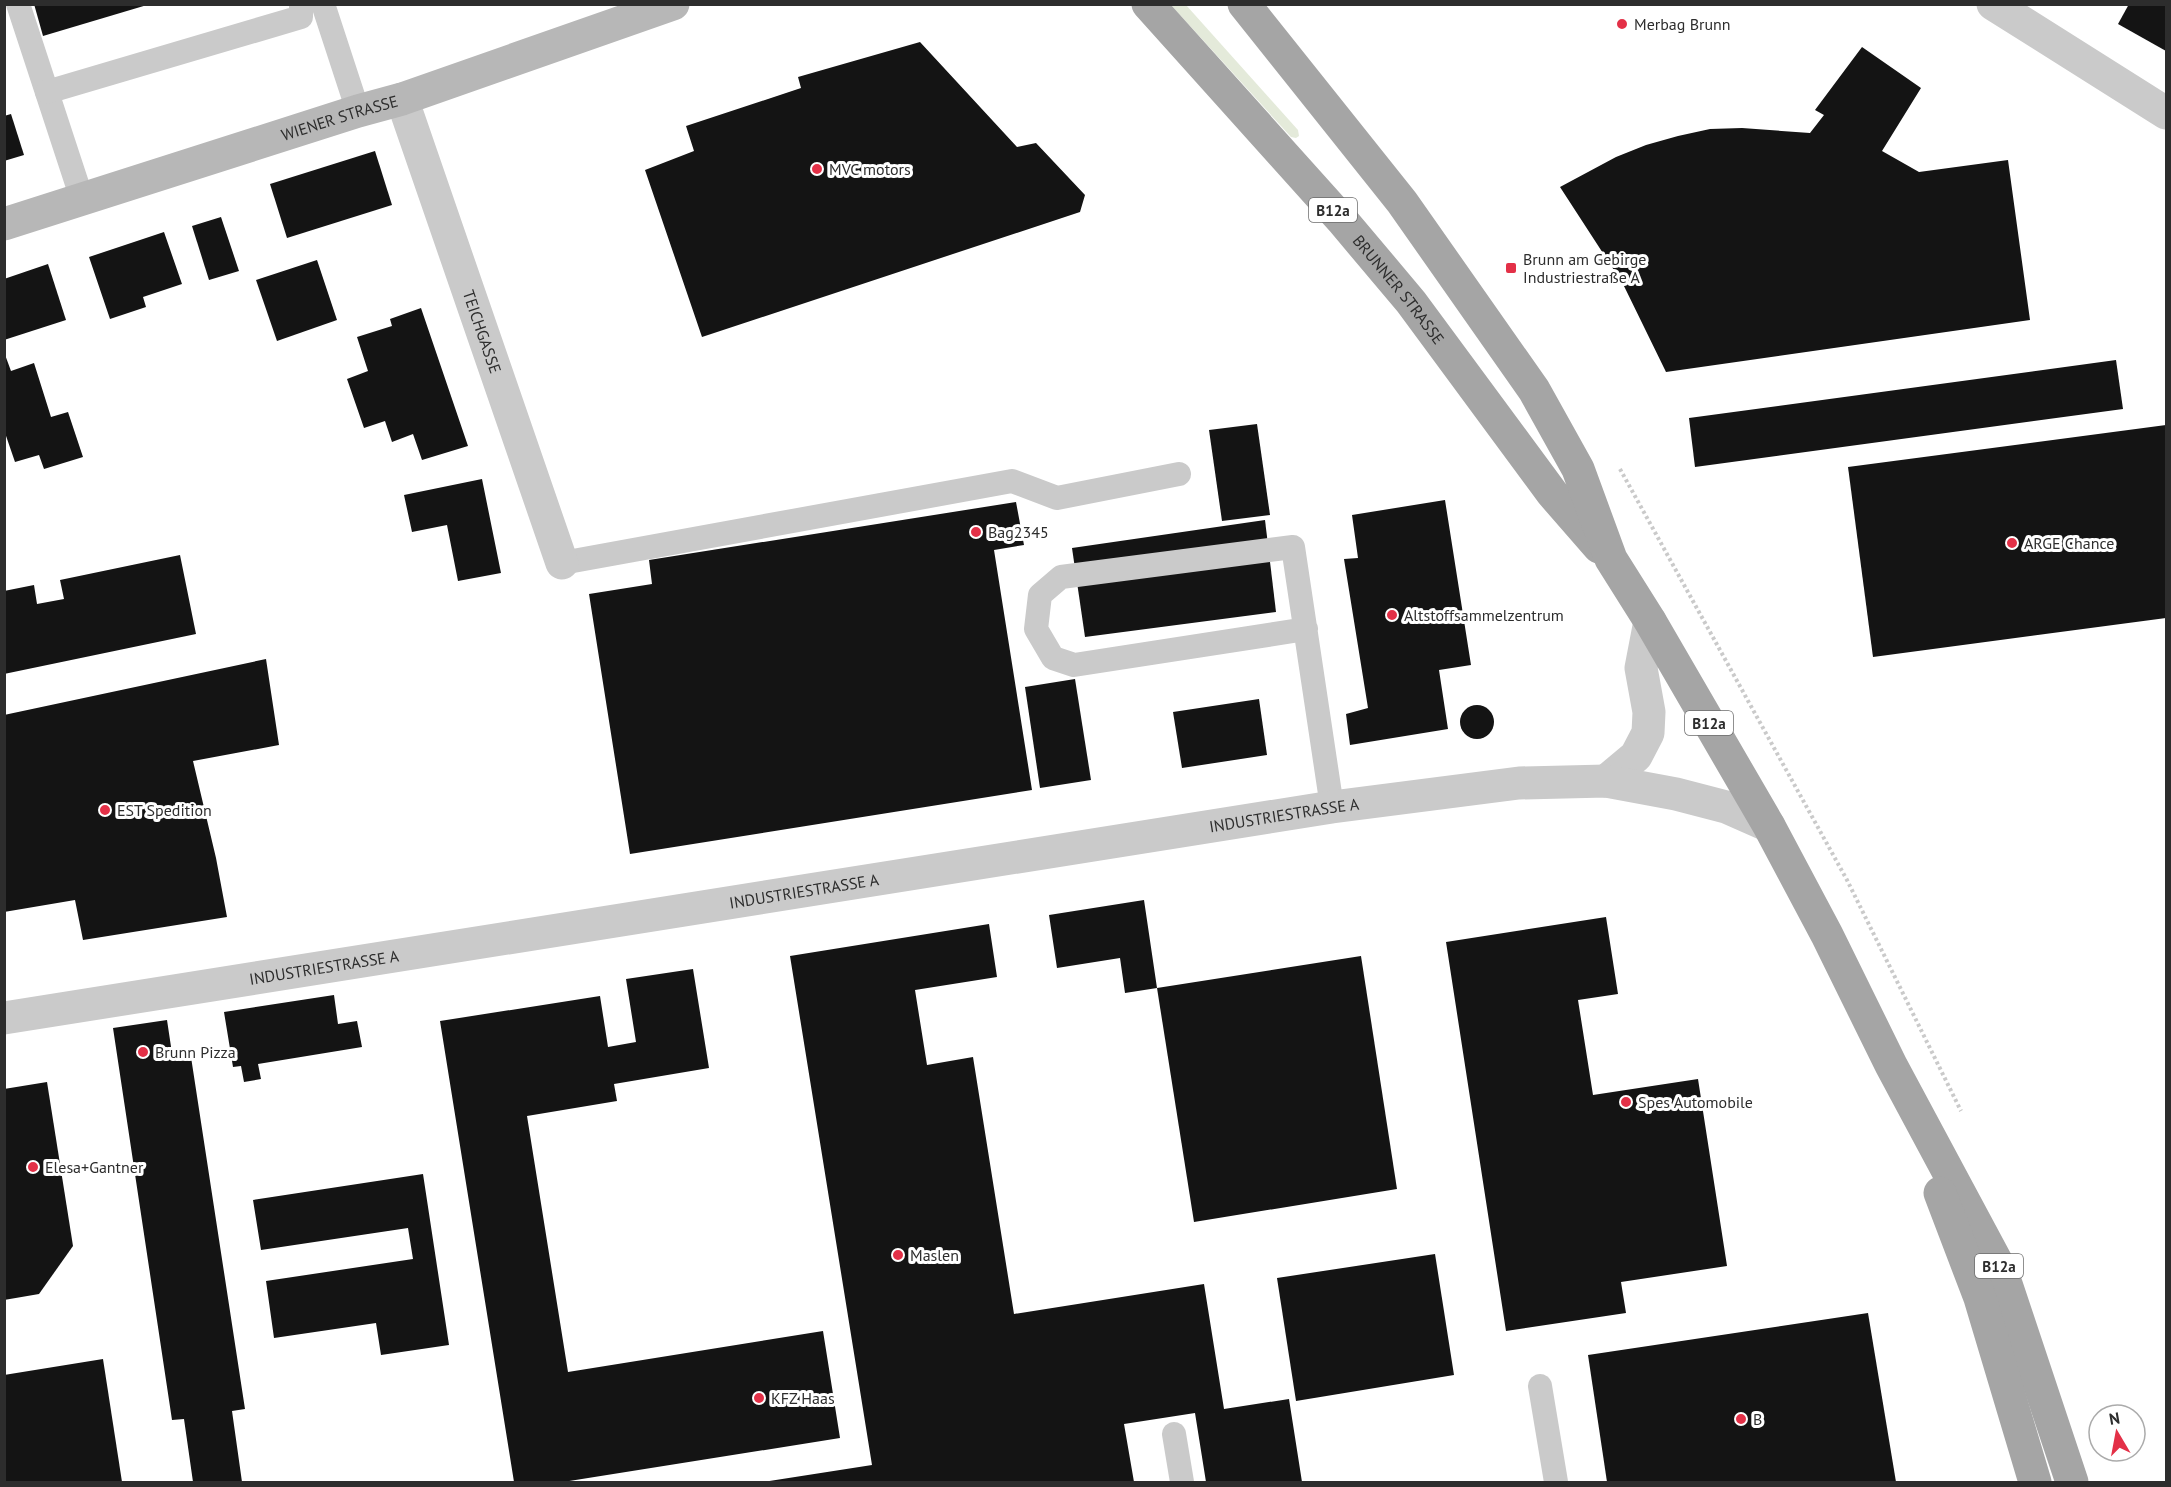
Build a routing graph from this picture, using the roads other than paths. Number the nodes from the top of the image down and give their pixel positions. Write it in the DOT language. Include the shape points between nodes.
graph roads {
  1 [pos="301,4"];
  2 [pos="323,4"];
  3 [pos="673,4"];
  4 [pos="1148,4"];
  5 [pos="1993,4"];
  6 [pos="18,6"];
  7 [pos="1249,8"];
  8 [pos="47,92"];
  9 [pos="402,99"];
  10 [pos="358,111"];
  11 [pos="2166,113"];
  12 [pos="82,199"];
  13 [pos="4,224"];
  14 [pos="1179,474"];
  15 [pos="1611,559"];
  16 [pos="562,563"];
  17 [pos="1650,621"];
  18 [pos="1306,629"];
  19 [pos="1606,781"];
  20 [pos="1332,807"];
  21 [pos="1769,826"];
  22 [pos="4,1018"];
  23 [pos="1891,1065"];
  24 [pos="1540,1386"];
  25 [pos="1174,1434"];
  26 [pos="1182,1482"];
  27 [pos="1556,1482"];
  28 [pos="2035,1482"];
  29 [pos="2072,1482"];
  1 -- 8 [label="lane" via="302,17"];
  2 -- 10 [label="lane"];
  3 -- 9 [label="main road, WIENER STRASSE"];
  4 -- 15 [label="main road, BRUNNER STRASSE / B12a" via="1411,302 1552,493"];
  5 -- 11 [label="street"];
  6 -- 8 [label="lane"];
  7 -- 15 [label="main road, B12a" via="1402,202 1534,390 1578,469"];
  8 -- 12 [label="lane"];
  9 -- 10 [label="main road, WIENER STRASSE"];
  9 -- 16 [label="street, TEICHGASSE"];
  10 -- 12 [label="main road, WIENER STRASSE"];
  12 -- 13 [label="main road, WIENER STRASSE"];
  14 -- 16 [label="lane" via="1057,498 1012,481"];
  15 -- 17 [label="main road, B12a"];
  17 -- 19 [label="street" via="1641,668 1649,712 1648,734 1636,756"];
  17 -- 21 [label="main road, B12a"];
  18 -- 18 [label="lane" via="1293,547 1061,577 1040,595 1036,629 1053,658 1074,665"];
  18 -- 20 [label="lane"];
  19 -- 20 [label="street, INDUSTRIESTRASSE A" via="1519,783"];
  19 -- 21 [label="street, INDUSTRIESTRASSE A" via="1726,807"];
  20 -- 22 [label="street, INDUSTRIESTRASSE A"];
  21 -- 23 [label="main road, B12a"];
  23 -- 28 [label="main road, B12a" via="1980,1298"];
  23 -- 29 [label="main road, B12a" via="2002,1272"];
  24 -- 27 [label="lane"];
  25 -- 26 [label="lane"];
}
